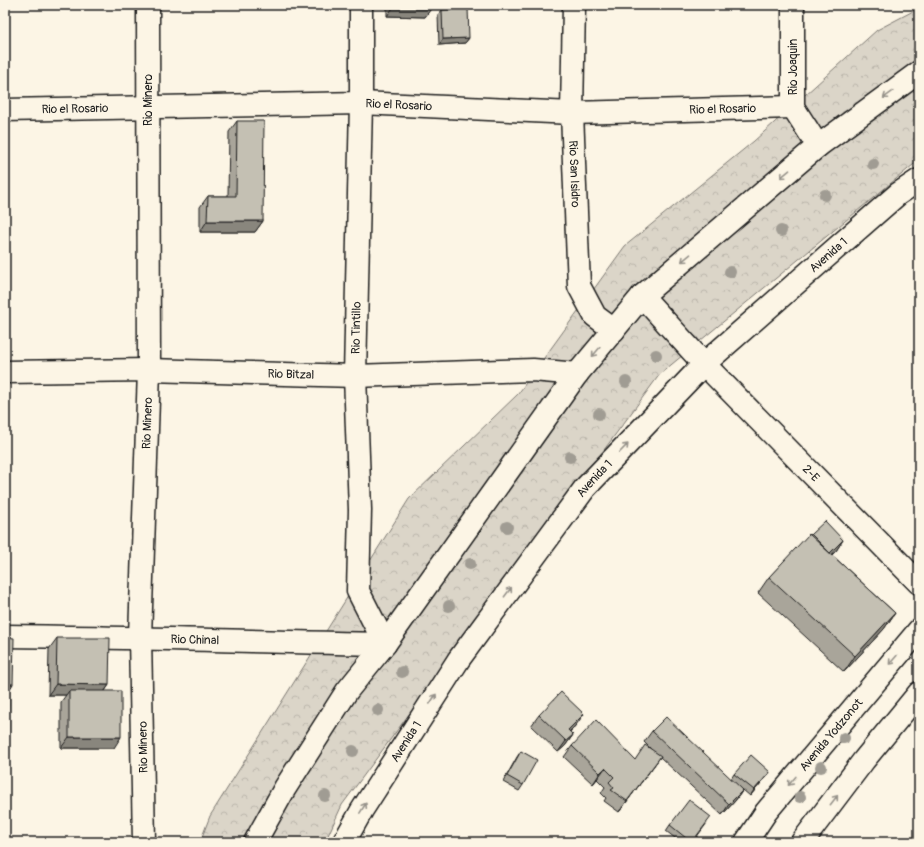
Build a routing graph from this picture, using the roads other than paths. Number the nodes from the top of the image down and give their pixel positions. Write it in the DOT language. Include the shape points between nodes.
graph roads {
  1 [pos="148,5"];
  2 [pos="360,5"];
  3 [pos="574,5"];
  4 [pos="793,5"];
  5 [pos="919,72"];
  6 [pos="361,103"];
  7 [pos="793,107"];
  8 [pos="148,108"];
  9 [pos="5,110"];
  10 [pos="572,113"];
  11 [pos="818,146"];
  12 [pos="919,180"];
  13 [pos="642,296"];
  14 [pos="614,330"];
  15 [pos="704,364"];
  16 [pos="149,370"];
  17 [pos="5,372"];
  18 [pos="578,374"];
  19 [pos="355,376"];
  20 [pos="919,583"];
  21 [pos="919,630"];
  22 [pos="5,636"];
  23 [pos="140,637"];
  24 [pos="385,644"];
  25 [pos="919,693"];
  26 [pos="144,842"];
  27 [pos="255,842"];
  28 [pos="344,842"];
  29 [pos="746,842"];
  30 [pos="802,842"];
  1 -- 8 [label="street, Rio Minero"];
  2 -- 6 [label="street, Rio Tintillo"];
  3 -- 10 [label="street, Rio San Isidro"];
  4 -- 7 [label="street, Rio Joaquin"];
  5 -- 11 [label="street, one-way"];
  6 -- 8 [label="street, Rio el Rosario"];
  6 -- 10 [label="street, Rio el Rosario"];
  6 -- 19 [label="street, Rio Tintillo"];
  7 -- 10 [label="street, Rio el Rosario"];
  7 -- 11 [label="street, Rio Joaquin"];
  8 -- 9 [label="street, Rio el Rosario"];
  8 -- 16 [label="street, Rio Minero"];
  10 -- 14 [label="street, Rio San Isidro" via="579,286 595,316"];
  11 -- 13 [label="street, one-way"];
  12 -- 15 [label="street, Avenida 1" via="898,194"];
  13 -- 14 [label="street"];
  13 -- 15 [label="street, 2-E"];
  14 -- 18 [label="street, one-way"];
  15 -- 20 [label="street, 2-E"];
  28 -- 15 [label="street, Avenida 1, one-way" via="459,659 585,488"];
  16 -- 17 [label="street, Rio Bitzal"];
  16 -- 19 [label="street, Rio Bitzal"];
  16 -- 23 [label="street, Rio Minero"];
  18 -- 19 [label="street, Rio Bitzal" via="533,370"];
  18 -- 24 [label="street"];
  19 -- 24 [label="street, Rio Tintillo" via="360,510 358,591"];
  21 -- 29 [label="street, Avenida Yodzonot, one-way" via="766,812"];
  22 -- 23 [label="street, Rio Chinal"];
  23 -- 24 [label="street, Rio Chinal"];
  23 -- 26 [label="street, Rio Minero"];
  24 -- 27 [label="street" via="346,691 285,788"];
  30 -- 25 [label="street, one-way"];
}
